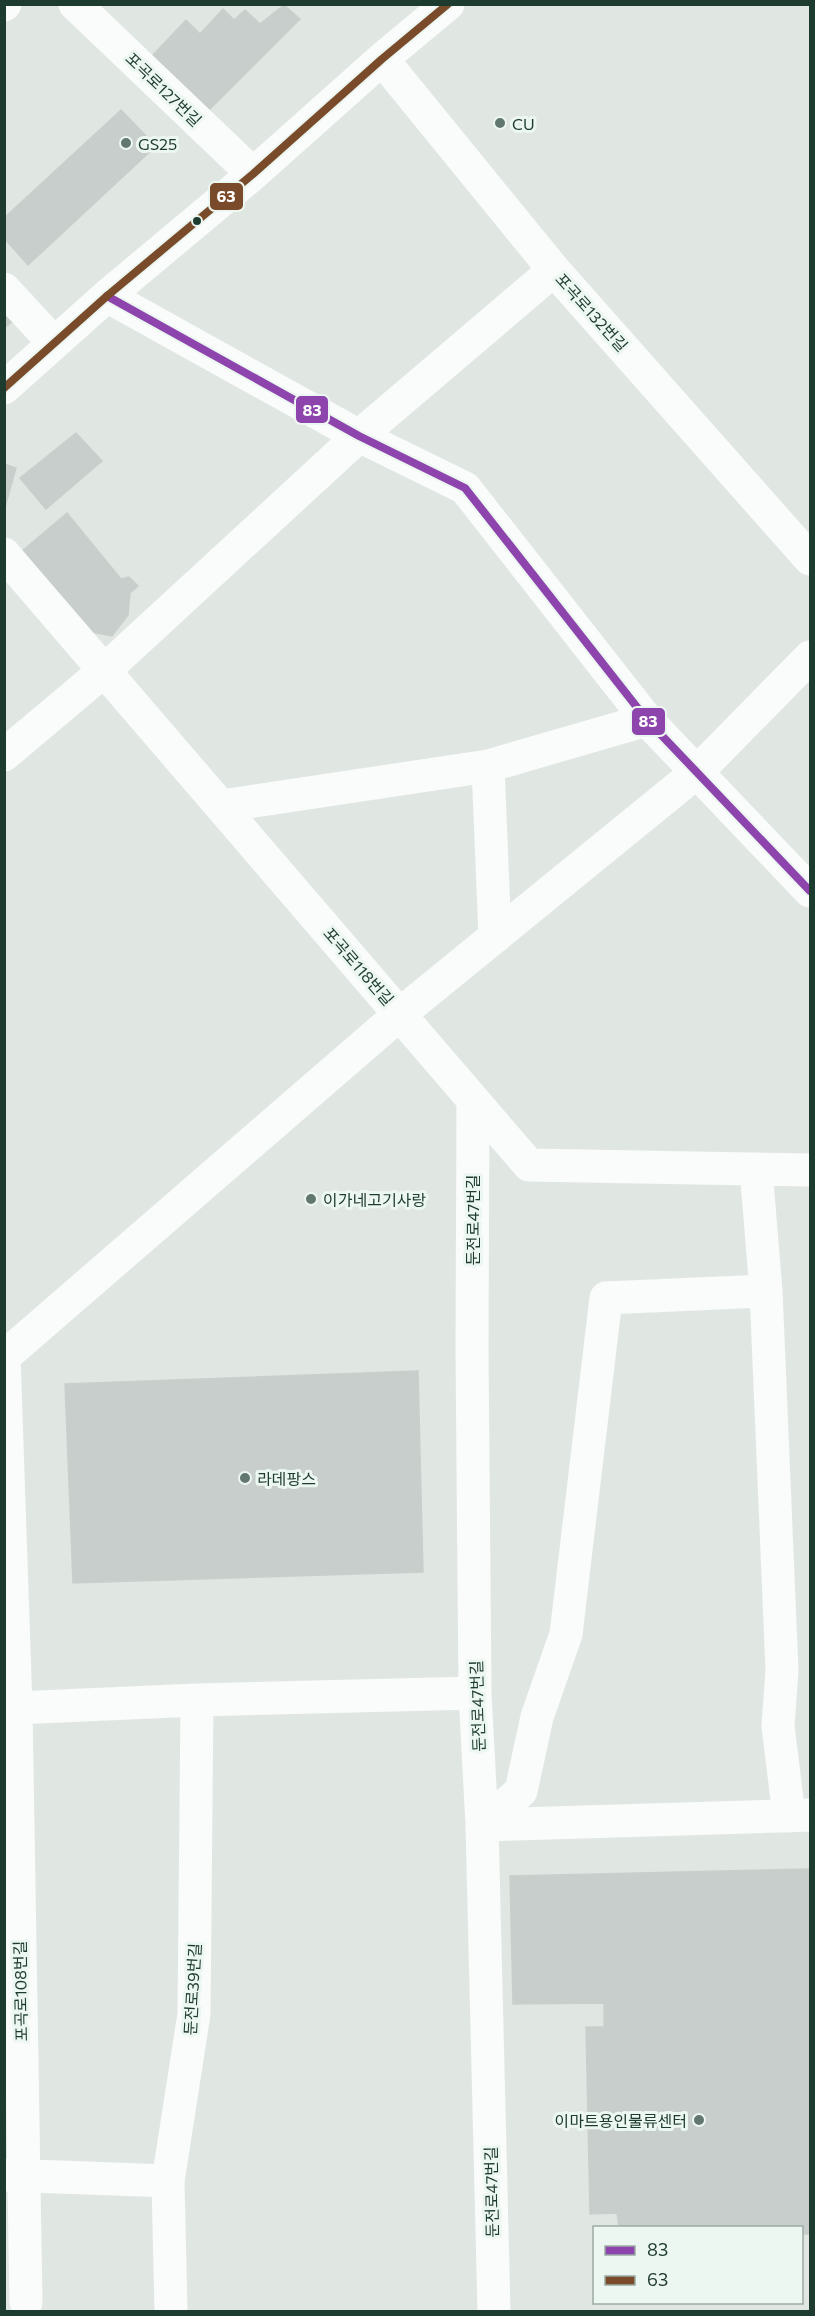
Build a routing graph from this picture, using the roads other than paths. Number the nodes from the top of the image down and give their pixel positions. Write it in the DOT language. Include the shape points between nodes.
graph roads {
  1 [pos="75,4"];
  2 [pos="448,4"];
  3 [pos="382,58"];
  4 [pos="253,174"];
  5 [pos="554,270"];
  6 [pos="4,289"];
  7 [pos="107,296"];
  8 [pos="54,343"];
  9 [pos="4,388"];
  10 [pos="359,436"];
  11 [pos="4,554"];
  12 [pos="810,559"];
  13 [pos="810,657"];
  14 [pos="105,670"];
  15 [pos="647,720"];
  16 [pos="4,755"];
  17 [pos="488,766"];
  18 [pos="697,772"];
  19 [pos="222,807"];
  20 [pos="808,887"];
  21 [pos="495,937"];
  22 [pos="400,1014"];
  23 [pos="473,1101"];
  24 [pos="756,1169"];
  25 [pos="810,1170"];
  26 [pos="766,1291"];
  27 [pos="5,1356"];
  28 [pos="475,1693"];
  29 [pos="197,1700"];
  30 [pos="16,1708"];
  31 [pos="11,1796"];
  32 [pos="800,1816"];
  33 [pos="482,1825"];
  34 [pos="14,2175"];
  35 [pos="168,2181"];
  36 [pos="26,2302"];
  37 [pos="171,2312"];
  38 [pos="494,2312"];
  1 -- 4 [label="street, 포곡로127번길"];
  2 -- 3 [label="street"];
  3 -- 4 [label="street"];
  3 -- 5 [label="street, 포곡로132번길"];
  4 -- 7 [label="street"];
  5 -- 10 [label="street"];
  5 -- 12 [label="street, 포곡로132번길"];
  6 -- 8 [label="street"];
  7 -- 8 [label="street"];
  7 -- 10 [label="street"];
  8 -- 9 [label="street"];
  10 -- 14 [label="street"];
  10 -- 15 [label="street" via="465,488"];
  11 -- 14 [label="street, 포곡로118번길"];
  13 -- 18 [label="street"];
  14 -- 16 [label="street"];
  14 -- 19 [label="street, 포곡로118번길"];
  15 -- 17 [label="street"];
  15 -- 18 [label="street"];
  17 -- 19 [label="street"];
  17 -- 21 [label="street"];
  18 -- 20 [label="street"];
  18 -- 21 [label="street"];
  19 -- 22 [label="street, 포곡로118번길"];
  21 -- 22 [label="street"];
  22 -- 23 [label="street, 포곡로118번길"];
  22 -- 27 [label="street"];
  23 -- 24 [label="street, 포곡로118번길" via="529,1165"];
  23 -- 28 [label="street, 둔전로47번길"];
  24 -- 25 [label="street, 포곡로118번길"];
  24 -- 26 [label="street"];
  26 -- 32 [label="street" via="782,1670 778,1726"];
  26 -- 33 [label="street" via="606,1298 566,1634 537,1717 521,1791"];
  27 -- 30 [label="street, 포곡로108번길"];
  28 -- 29 [label="street"];
  28 -- 33 [label="street, 둔전로47번길"];
  29 -- 30 [label="street"];
  29 -- 35 [label="street, 둔전로39번길" via="194,2014"];
  30 -- 31 [label="street, 포곡로108번길"];
  31 -- 34 [label="street, 포곡로108번길"];
  32 -- 33 [label="street"];
  33 -- 38 [label="street, 둔전로47번길"];
  34 -- 35 [label="street"];
  34 -- 36 [label="street, 포곡로108번길"];
  35 -- 37 [label="street, 둔전로39번길"];
}
